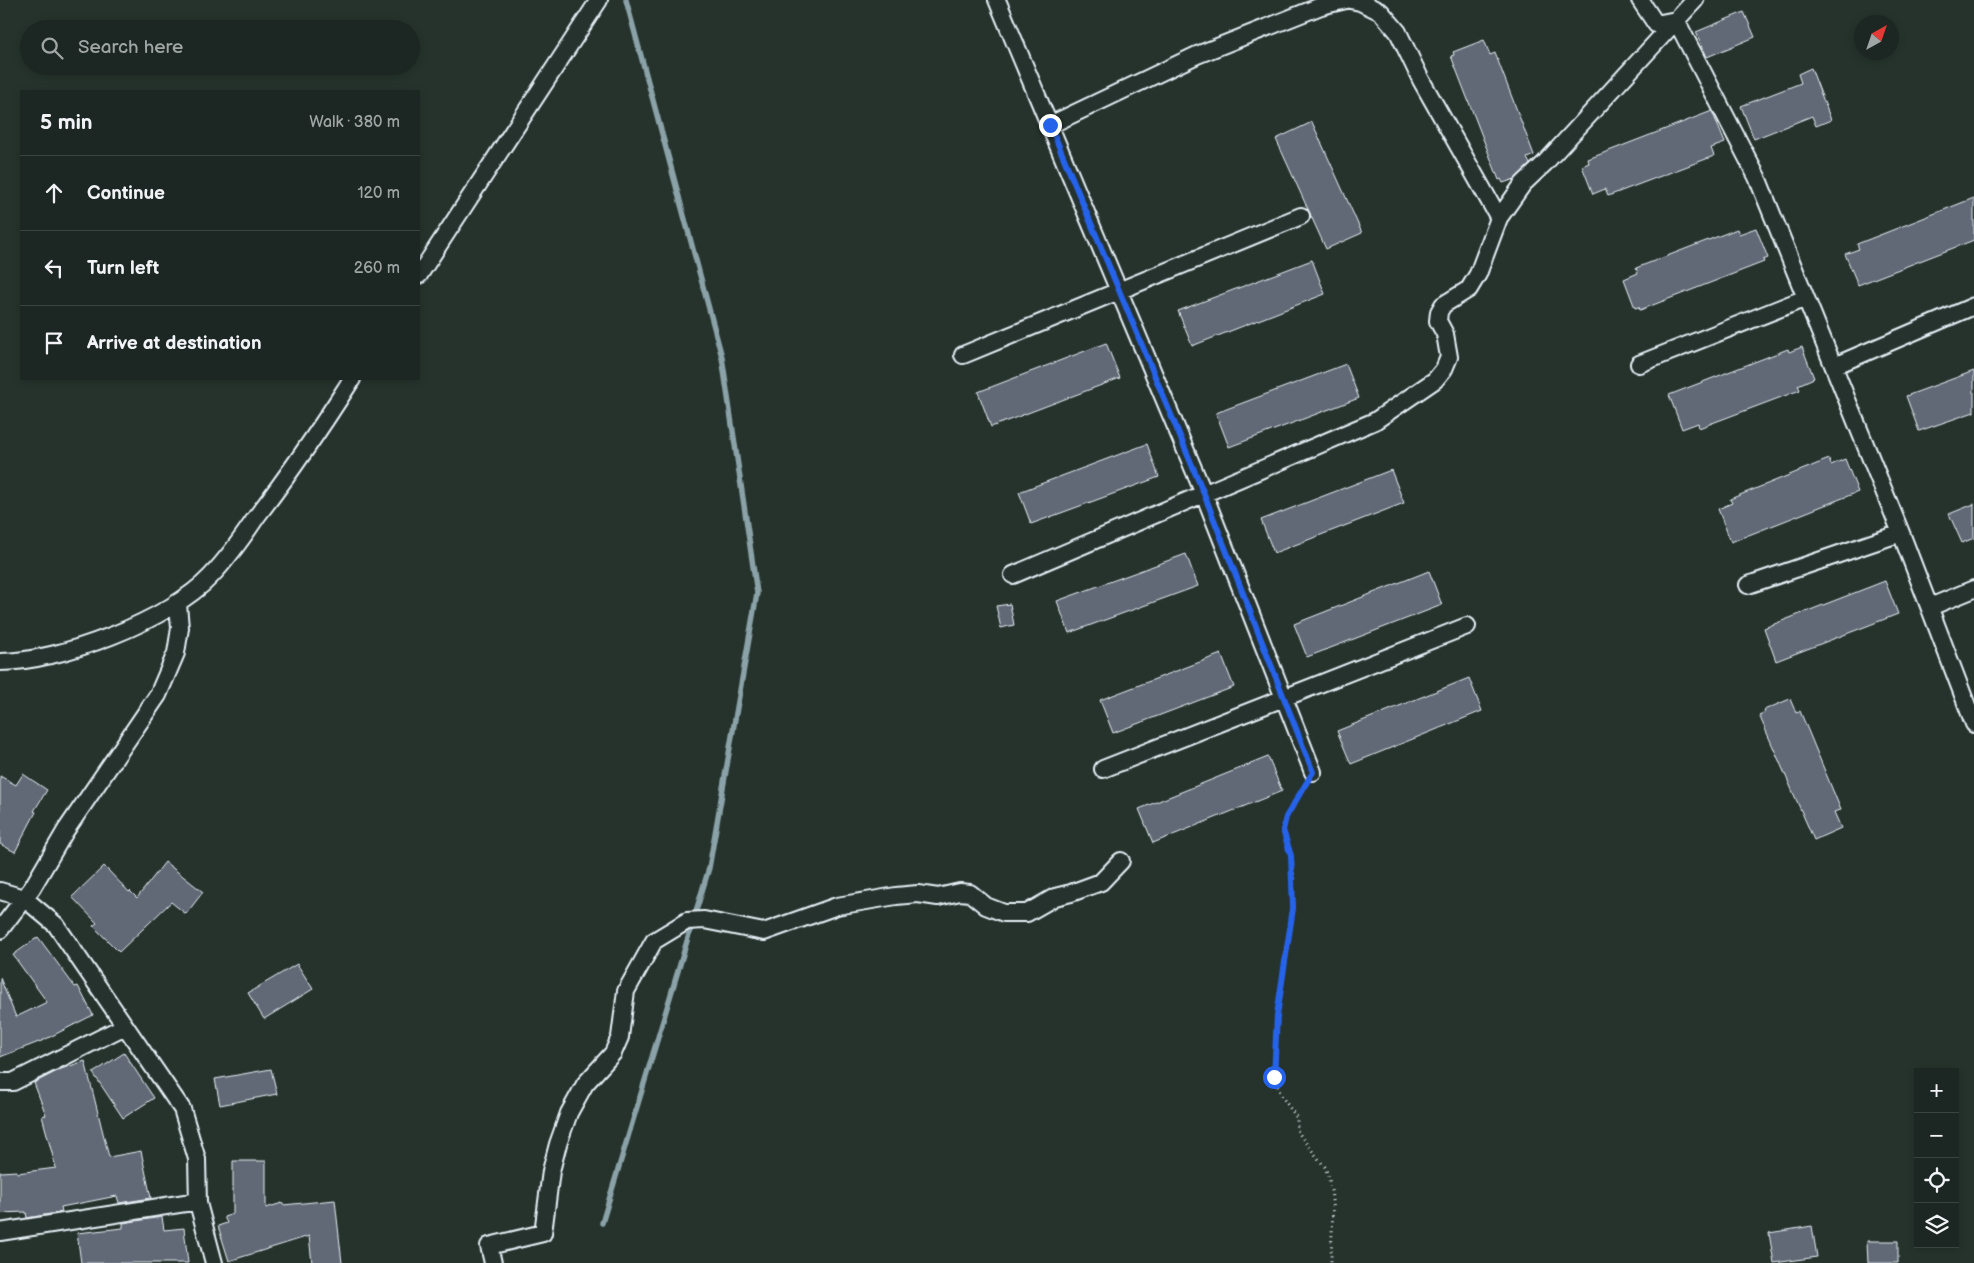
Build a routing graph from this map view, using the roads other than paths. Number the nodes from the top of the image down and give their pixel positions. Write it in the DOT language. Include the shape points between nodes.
graph roads {
  1 [pos="599,0"];
  2 [pos="997,0"];
  3 [pos="1346,0"];
  4 [pos="1350,0"];
  5 [pos="1640,0"];
  6 [pos="1695,0"];
  7 [pos="1676,20"];
  8 [pos="1050,125"];
  9 [pos="1301,216"];
  10 [pos="1499,218"];
  11 [pos="420,273"];
  12 [pos="1118,291"];
  13 [pos="1806,298"];
  14 [pos="1974,306"];
  15 [pos="963,355"];
  16 [pos="1639,364"];
  17 [pos="1834,366"];
  18 [pos="351,380"];
  19 [pos="1204,494"];
  20 [pos="1901,533"];
  21 [pos="1013,575"];
  22 [pos="1748,585"];
  23 [pos="1974,589"];
  24 [pos="178,604"];
  25 [pos="1930,607"];
  26 [pos="160,612"];
  27 [pos="1467,626"];
  28 [pos="180,628"];
  29 [pos="0,662"];
  30 [pos="1285,699"];
  31 [pos="1974,724"];
  32 [pos="1103,770"];
  33 [pos="1313,772"];
  34 [pos="1121,861"];
  35 [pos="0,891"];
  36 [pos="24,898"];
  37 [pos="0,930"];
  38 [pos="125,1026"];
  39 [pos="0,1082"];
  40 [pos="198,1201"];
  41 [pos="0,1232"];
  42 [pos="214,1263"];
  43 [pos="493,1263"];
  1 -- 11 [label="street"];
  2 -- 8 [label="street"];
  3 -- 8 [label="street" via="1321,6 1197,55"];
  4 -- 10 [label="street" via="1381,12 1398,32 1421,80"];
  5 -- 7 [label="street" via="1656,24"];
  6 -- 7 [label="street"];
  7 -- 10 [label="street" via="1523,184"];
  7 -- 13 [label="street" via="1757,177"];
  8 -- 12 [label="street"];
  9 -- 12 [label="street"];
  10 -- 19 [label="street" via="1470,289 1443,305 1439,312 1438,321 1449,356 1435,380 1376,421"];
  12 -- 15 [label="street"];
  12 -- 19 [label="street"];
  13 -- 16 [label="street"];
  13 -- 17 [label="street"];
  14 -- 17 [label="street"];
  17 -- 20 [label="street"];
  18 -- 24 [label="street" via="304,454 241,539 210,577"];
  19 -- 21 [label="street"];
  19 -- 30 [label="street"];
  20 -- 22 [label="street"];
  20 -- 25 [label="street"];
  23 -- 25 [label="street"];
  24 -- 26 [label="street"];
  24 -- 28 [label="street"];
  25 -- 31 [label="street"];
  26 -- 28 [label="street"];
  26 -- 29 [label="street" via="113,635 52,656"];
  27 -- 30 [label="street"];
  28 -- 36 [label="street" via="176,653 158,695"];
  30 -- 32 [label="street"];
  30 -- 33 [label="street"];
  34 -- 43 [label="street" via="1100,882 1056,897 1027,913 1004,913 986,906 970,893 938,897 911,894 837,906 764,932 704,920 687,922 654,941 626,991 620,1037 613,1053 585,1084 569,1113 551,1171 543,1234 489,1246"];
  35 -- 36 [label="street"];
  36 -- 37 [label="street"];
  36 -- 38 [label="street" via="56,925"];
  38 -- 39 [label="street" via="13,1082"];
  38 -- 40 [label="street" via="182,1109 197,1159"];
  40 -- 41 [label="street"];
  40 -- 42 [label="street"];
}
